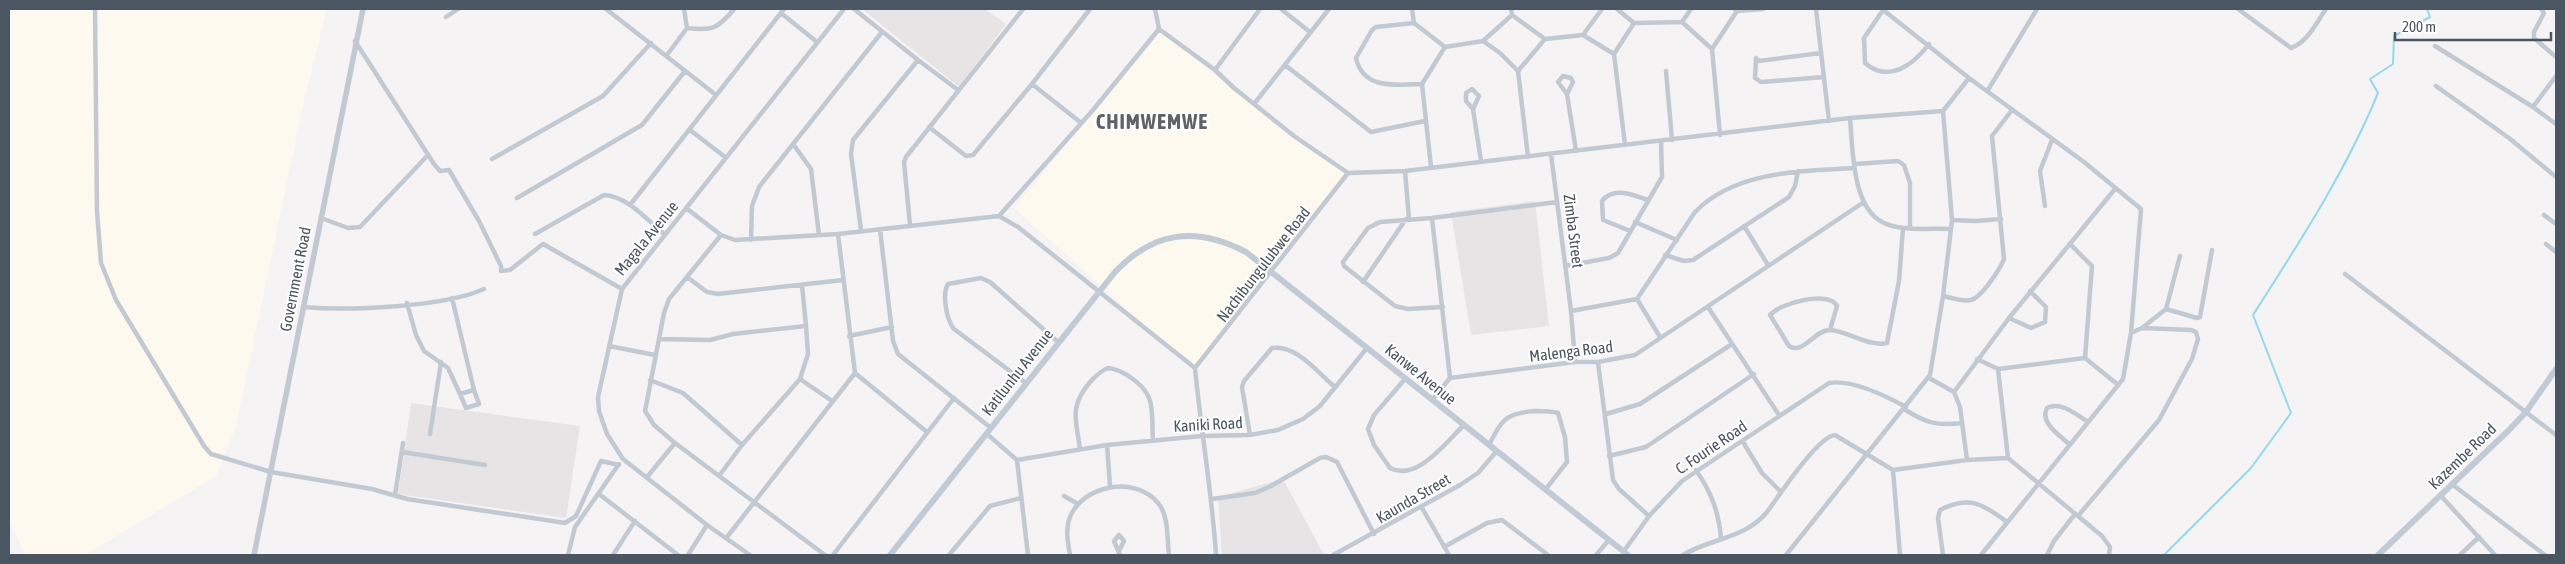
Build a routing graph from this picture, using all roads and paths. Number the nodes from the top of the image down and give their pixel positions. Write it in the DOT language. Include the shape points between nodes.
graph roads {
  1 [pos="95,9"];
  2 [pos="363,9"];
  3 [pos="458,9"];
  4 [pos="606,9"];
  5 [pos="684,9"];
  6 [pos="734,9"];
  7 [pos="844,9"];
  8 [pos="854,9"];
  9 [pos="1023,9"];
  10 [pos="1090,9"];
  11 [pos="1155,9"];
  12 [pos="1260,9"];
  13 [pos="1281,9"];
  14 [pos="1329,9"];
  15 [pos="1412,9"];
  16 [pos="1511,9"];
  17 [pos="1602,9"];
  18 [pos="1617,9"];
  19 [pos="1691,9"];
  20 [pos="1763,9"];
  21 [pos="1816,9"];
  22 [pos="1883,9"];
  23 [pos="2037,9"];
  24 [pos="2238,9"];
  25 [pos="2326,9"];
  26 [pos="2540,9"];
  27 [pos="1735,10"];
  28 [pos="782,11"];
  29 [pos="1512,15"];
  30 [pos="446,17"];
  31 [pos="1682,22"];
  32 [pos="1414,23"];
  33 [pos="1634,23"];
  34 [pos="687,28"];
  35 [pos="1159,30"];
  36 [pos="882,32"];
  37 [pos="1310,32"];
  38 [pos="1583,35"];
  39 [pos="1544,39"];
  40 [pos="355,40"];
  41 [pos="1483,41"];
  42 [pos="817,42"];
  43 [pos="651,43"];
  44 [pos="1929,44"];
  45 [pos="2435,46"];
  46 [pos="1445,47"];
  47 [pos="1712,49"];
  48 [pos="1821,53"];
  49 [pos="1614,54"];
  50 [pos="667,55"];
  51 [pos="2556,57"];
  52 [pos="918,60"];
  53 [pos="1286,65"];
  54 [pos="1215,70"];
  55 [pos="685,71"];
  56 [pos="1518,71"];
  57 [pos="1666,71"];
  58 [pos="2556,76"];
  59 [pos="1824,77"];
  60 [pos="1969,78"];
  61 [pos="1032,84"];
  62 [pos="1422,84"];
  63 [pos="2436,86"];
  64 [pos="958,90"];
  65 [pos="1988,90"];
  66 [pos="716,94"];
  67 [pos="1567,94"];
  68 [pos="1254,104"];
  69 [pos="2533,107"];
  70 [pos="1473,109"];
  71 [pos="2012,110"];
  72 [pos="1943,111"];
  73 [pos="1850,118"];
  74 [pos="1425,121"];
  75 [pos="1828,121"];
  76 [pos="1080,122"];
  77 [pos="2556,124"];
  78 [pos="929,127"];
  79 [pos="690,130"];
  80 [pos="1720,135"];
  81 [pos="1672,140"];
  82 [pos="2052,140"];
  83 [pos="1661,142"];
  84 [pos="793,144"];
  85 [pos="1625,145"];
  86 [pos="1576,151"];
  87 [pos="1551,154"];
  88 [pos="428,155"];
  89 [pos="1528,156"];
  90 [pos="725,157"];
  91 [pos="492,159"];
  92 [pos="1481,161"];
  93 [pos="1854,166"];
  94 [pos="1430,167"];
  95 [pos="1405,170"];
  96 [pos="1798,172"];
  97 [pos="1348,173"];
  98 [pos="2556,178"];
  99 [pos="2115,189"];
  100 [pos="517,198"];
  101 [pos="1648,200"];
  102 [pos="1557,202"];
  103 [pos="1864,202"];
  104 [pos="630,206"];
  105 [pos="2045,206"];
  106 [pos="686,208"];
  107 [pos="2544,215"];
  108 [pos="999,216"];
  109 [pos="321,218"];
  110 [pos="1432,218"];
  111 [pos="1408,219"];
  112 [pos="2001,219"];
  113 [pos="1952,220"];
  114 [pos="1636,222"];
  115 [pos="2556,224"];
  116 [pos="910,225"];
  117 [pos="1744,226"];
  118 [pos="880,228"];
  119 [pos="1903,228"];
  120 [pos="1910,228"];
  121 [pos="1951,229"];
  122 [pos="861,230"];
  123 [pos="1630,231"];
  124 [pos="535,234"];
  125 [pos="664,234"];
  126 [pos="838,234"];
  127 [pos="721,235"];
  128 [pos="819,235"];
  129 [pos="1187,235"];
  130 [pos="751,240"];
  131 [pos="1677,240"];
  132 [pos="2070,244"];
  133 [pos="2546,244"];
  134 [pos="2212,250"];
  135 [pos="2556,252"];
  136 [pos="1665,255"];
  137 [pos="2180,256"];
  138 [pos="1768,265"];
  139 [pos="1566,266"];
  140 [pos="1271,270"];
  141 [pos="2345,274"];
  142 [pos="688,277"];
  143 [pos="843,280"];
  144 [pos="1363,282"];
  145 [pos="802,285"];
  146 [pos="484,289"];
  147 [pos="622,289"];
  148 [pos="1098,291"];
  149 [pos="2030,291"];
  150 [pos="1943,296"];
  151 [pos="452,298"];
  152 [pos="1637,299"];
  153 [pos="408,303"];
  154 [pos="1443,307"];
  155 [pos="1708,307"];
  156 [pos="303,308"];
  157 [pos="2166,309"];
  158 [pos="1572,311"];
  159 [pos="2009,318"];
  160 [pos="806,326"];
  161 [pos="892,327"];
  162 [pos="2142,328"];
  163 [pos="1830,330"];
  164 [pos="2131,333"];
  165 [pos="849,336"];
  166 [pos="1660,337"];
  167 [pos="659,339"];
  168 [pos="1058,342"];
  169 [pos="1732,344"];
  170 [pos="609,346"];
  171 [pos="1367,348"];
  172 [pos="655,355"];
  173 [pos="2085,358"];
  174 [pos="1976,359"];
  175 [pos="441,362"];
  176 [pos="1575,362"];
  177 [pos="1598,362"];
  178 [pos="1195,368"];
  179 [pos="1998,369"];
  180 [pos="2556,369"];
  181 [pos="855,373"];
  182 [pos="1754,374"];
  183 [pos="1450,378"];
  184 [pos="1929,378"];
  185 [pos="800,379"];
  186 [pos="1405,379"];
  187 [pos="650,380"];
  188 [pos="1026,383"];
  189 [pos="2117,384"];
  190 [pos="1335,387"];
  191 [pos="474,390"];
  192 [pos="1954,392"];
  193 [pos="460,394"];
  194 [pos="954,398"];
  195 [pos="1432,400"];
  196 [pos="832,401"];
  197 [pos="1905,408"];
  198 [pos="2526,412"];
  199 [pos="1606,414"];
  200 [pos="1779,415"];
  201 [pos="2088,422"];
  202 [pos="1962,423"];
  203 [pos="1464,425"];
  204 [pos="991,428"];
  205 [pos="927,432"];
  206 [pos="430,434"];
  207 [pos="987,434"];
  208 [pos="1250,434"];
  209 [pos="2556,435"];
  210 [pos="1202,436"];
  211 [pos="1153,440"];
  212 [pos="403,442"];
  213 [pos="1743,442"];
  214 [pos="675,443"];
  215 [pos="742,445"];
  216 [pos="1107,445"];
  217 [pos="2070,445"];
  218 [pos="1489,446"];
  219 [pos="1080,449"];
  220 [pos="402,452"];
  221 [pos="1496,452"];
  222 [pos="1868,453"];
  223 [pos="1610,456"];
  224 [pos="2008,458"];
  225 [pos="623,459"];
  226 [pos="1017,460"];
  227 [pos="1967,460"];
  228 [pos="485,465"];
  229 [pos="619,465"];
  230 [pos="1696,470"];
  231 [pos="1893,470"];
  232 [pos="271,472"];
  233 [pos="719,476"];
  234 [pos="647,477"];
  235 [pos="2040,483"];
  236 [pos="2453,485"];
  237 [pos="1110,486"];
  238 [pos="1545,490"];
  239 [pos="1781,492"];
  240 [pos="598,494"];
  241 [pos="395,495"];
  242 [pos="1064,496"];
  243 [pos="2442,496"];
  244 [pos="1021,498"];
  245 [pos="1212,498"];
  246 [pos="753,502"];
  247 [pos="1078,504"];
  248 [pos="1422,508"];
  249 [pos="2076,515"];
  250 [pos="1649,516"];
  251 [pos="635,521"];
  252 [pos="2007,522"];
  253 [pos="707,525"];
  254 [pos="1374,534"];
  255 [pos="727,537"];
  256 [pos="2479,537"];
  257 [pos="1721,539"];
  258 [pos="1609,540"];
  259 [pos="1444,547"];
  260 [pos="1342,553"];
  261 [pos="1626,553"];
  262 [pos="254,555"];
  263 [pos="568,555"];
  264 [pos="613,555"];
  265 [pos="678,555"];
  266 [pos="688,555"];
  267 [pos="750,555"];
  268 [pos="825,555"];
  269 [pos="833,555"];
  270 [pos="890,555"];
  271 [pos="949,555"];
  272 [pos="1028,555"];
  273 [pos="1070,555"];
  274 [pos="1169,555"];
  275 [pos="1216,555"];
  276 [pos="1333,555"];
  277 [pos="1449,555"];
  278 [pos="1548,555"];
  279 [pos="1596,555"];
  280 [pos="1683,555"];
  281 [pos="1786,555"];
  282 [pos="1900,555"];
  283 [pos="1943,555"];
  284 [pos="1981,555"];
  285 [pos="2047,555"];
  286 [pos="2109,555"];
  287 [pos="2378,555"];
  288 [pos="2460,555"];
  289 [pos="2495,555"];
  290 [pos="2545,555"];
  1 -- 232 [label="street" via="98,240 107,282 204,446 211,454"];
  2 -- 40 [label="street, Government Road"];
  3 -- 30 [label="street"];
  4 -- 43 [label="street"];
  5 -- 34 [label="street"];
  6 -- 34 [label="street" via="714,28"];
  7 -- 42 [label="street, Magala Avenue"];
  8 -- 36 [label="street"];
  9 -- 64 [label="street"];
  10 -- 61 [label="street"];
  11 -- 35 [label="street"];
  12 -- 54 [label="street"];
  13 -- 37 [label="street"];
  14 -- 37 [label="street"];
  15 -- 32 [label="street"];
  16 -- 29 [label="street"];
  17 -- 38 [label="street"];
  18 -- 33 [label="street"];
  19 -- 31 [label="street"];
  20 -- 27 [label="street"];
  21 -- 48 [label="street"];
  22 -- 44 [label="street"];
  22 -- 44 [label="street" via="1864,38 1865,63 1884,71 1904,68 1919,58"];
  23 -- 65 [label="street"];
  24 -- 25 [label="street" via="2291,48 2307,37"];
  26 -- 51 [label="street" via="2544,12 2534,38"];
  27 -- 47 [label="street"];
  28 -- 42 [label="street"];
  28 -- 66 [label="street"];
  29 -- 39 [label="street"];
  29 -- 41 [label="street"];
  31 -- 33 [label="street"];
  31 -- 47 [label="street"];
  32 -- 46 [label="street"];
  32 -- 62 [label="street" via="1376,27 1356,58 1361,71 1379,85"];
  33 -- 49 [label="street"];
  34 -- 50 [label="street"];
  35 -- 54 [label="street"];
  35 -- 76 [label="street"];
  36 -- 52 [label="street"];
  36 -- 84 [label="street"];
  37 -- 53 [label="street"];
  38 -- 39 [label="street"];
  38 -- 49 [label="street"];
  39 -- 56 [label="street"];
  40 -- 88 [label="street"];
  40 -- 109 [label="street, Government Road"];
  41 -- 46 [label="street"];
  41 -- 56 [label="street"];
  42 -- 90 [label="street, Magala Avenue"];
  43 -- 50 [label="street"];
  43 -- 91 [label="street" via="603,96"];
  44 -- 60 [label="street"];
  45 -- 69 [label="street"];
  46 -- 62 [label="street"];
  47 -- 80 [label="street"];
  48 -- 59 [label="street"];
  48 -- 59 [label="street" via="1759,61 1756,58 1755,78 1761,82"];
  49 -- 85 [label="street"];
  50 -- 55 [label="street"];
  52 -- 64 [label="street"];
  52 -- 122 [label="street" via="850,146"];
  53 -- 68 [label="street"];
  53 -- 74 [label="street" via="1371,132"];
  54 -- 68 [label="street"];
  55 -- 66 [label="street"];
  55 -- 100 [label="street" via="642,125"];
  56 -- 89 [label="street"];
  57 -- 81 [label="street"];
  58 -- 69 [label="street"];
  59 -- 75 [label="street"];
  60 -- 65 [label="street"];
  60 -- 72 [label="street"];
  61 -- 76 [label="street"];
  61 -- 78 [label="street" via="973,155 966,156"];
  62 -- 74 [label="street"];
  63 -- 98 [label="street" via="2509,138"];
  64 -- 78 [label="street"];
  65 -- 71 [label="street"];
  66 -- 79 [label="street"];
  67 -- 86 [label="street"];
  68 -- 97 [label="street"];
  69 -- 77 [label="street"];
  70 -- 92 [label="street"];
  71 -- 82 [label="street"];
  71 -- 112 [label="street" via="1992,136"];
  72 -- 73 [label="street"];
  72 -- 113 [label="street"];
  73 -- 75 [label="street"];
  73 -- 93 [label="street"];
  74 -- 94 [label="street"];
  75 -- 80 [label="street"];
  76 -- 108 [label="street"];
  78 -- 116 [label="street" via="904,162"];
  79 -- 90 [label="street"];
  79 -- 104 [label="street"];
  80 -- 81 [label="street"];
  81 -- 83 [label="street"];
  82 -- 99 [label="street"];
  82 -- 105 [label="street" via="2040,171"];
  83 -- 85 [label="street"];
  83 -- 101 [label="street" via="1662,177"];
  84 -- 128 [label="street" via="811,169"];
  84 -- 130 [label="street" via="754,196"];
  85 -- 86 [label="street"];
  86 -- 87 [label="street"];
  87 -- 89 [label="street"];
  87 -- 102 [label="street, Zimba Street"];
  88 -- 109 [label="street" via="360,227 348,228"];
  88 -- 147 [label="street" via="440,171 449,170 480,221 501,271 510,270 544,244"];
  89 -- 92 [label="street"];
  90 -- 106 [label="street, Magala Avenue"];
  92 -- 94 [label="street"];
  93 -- 96 [label="street"];
  93 -- 103 [label="street" via="1855,180"];
  93 -- 120 [label="street" via="1898,162 1904,165 1910,183"];
  94 -- 95 [label="street"];
  95 -- 97 [label="street"];
  95 -- 111 [label="street"];
  96 -- 117 [label="street" via="1789,197"];
  96 -- 131 [label="street" via="1744,182 1712,199 1695,212"];
  97 -- 140 [label="street, Nachibungulubwe Road" via="1306,230"];
  99 -- 132 [label="street"];
  99 -- 164 [label="street" via="2141,209"];
  101 -- 114 [label="street"];
  101 -- 123 [label="street" via="1619,192 1608,194 1602,201 1602,220"];
  102 -- 110 [label="street"];
  102 -- 139 [label="street, Zimba Street"];
  103 -- 119 [label="street" via="1883,223"];
  103 -- 138 [label="street, Malenga Road"];
  104 -- 124 [label="street" via="613,195 599,197"];
  104 -- 125 [label="street"];
  106 -- 125 [label="street, Magala Avenue"];
  106 -- 127 [label="street"];
  107 -- 115 [label="street"];
  108 -- 116 [label="street"];
  108 -- 148 [label="street" via="1018,227"];
  109 -- 156 [label="street, Government Road"];
  110 -- 111 [label="street"];
  110 -- 154 [label="street"];
  111 -- 144 [label="street"];
  111 -- 144 [label="street" via="1374,224 1343,262"];
  112 -- 113 [label="street"];
  112 -- 150 [label="street" via="2005,253 1998,271 1973,300"];
  113 -- 121 [label="street"];
  114 -- 123 [label="street"];
  114 -- 131 [label="street"];
  116 -- 118 [label="street"];
  117 -- 136 [label="street" via="1693,260 1684,261"];
  117 -- 138 [label="street"];
  118 -- 122 [label="street"];
  118 -- 161 [label="street"];
  119 -- 120 [label="street"];
  119 -- 163 [label="street" via="1899,281 1889,340 1884,344"];
  120 -- 121 [label="street"];
  121 -- 150 [label="street"];
  122 -- 126 [label="street"];
  123 -- 139 [label="street" via="1618,253"];
  125 -- 147 [label="street, Magala Avenue"];
  126 -- 128 [label="street"];
  126 -- 143 [label="street"];
  127 -- 130 [label="street" via="735,240"];
  127 -- 142 [label="street"];
  128 -- 130 [label="street"];
  129 -- 140 [label="main road, Kanwe Avenue" via="1236,247"];
  129 -- 148 [label="main road, Katilunhu Avenue" via="1156,240 1129,257"];
  131 -- 136 [label="street"];
  132 -- 149 [label="street"];
  132 -- 173 [label="street" via="2092,266"];
  133 -- 135 [label="street"];
  134 -- 157 [label="street" via="2202,315 2197,318"];
  136 -- 152 [label="street"];
  137 -- 157 [label="street"];
  138 -- 155 [label="street, Malenga Road"];
  139 -- 158 [label="street, Zimba Street"];
  140 -- 171 [label="main road, Kanwe Avenue"];
  140 -- 178 [label="street, Nachibungulubwe Road"];
  141 -- 198 [label="street"];
  142 -- 145 [label="street" via="707,292 718,294"];
  142 -- 167 [label="street" via="669,299"];
  143 -- 145 [label="street"];
  143 -- 165 [label="street"];
  144 -- 154 [label="street" via="1395,306"];
  145 -- 160 [label="street"];
  146 -- 151 [label="street" via="470,296"];
  147 -- 170 [label="street, Magala Avenue"];
  148 -- 168 [label="main road, Katilunhu Avenue"];
  148 -- 178 [label="street"];
  149 -- 159 [label="street"];
  149 -- 159 [label="street" via="2046,307 2045,322 2030,328"];
  150 -- 184 [label="street"];
  151 -- 153 [label="street"];
  151 -- 191 [label="street"];
  152 -- 158 [label="street"];
  152 -- 166 [label="street"];
  153 -- 156 [label="street"];
  153 -- 175 [label="street" via="416,335 424,351"];
  154 -- 183 [label="street"];
  155 -- 166 [label="street, Malenga Road"];
  155 -- 169 [label="street"];
  156 -- 232 [label="street, Government Road"];
  157 -- 162 [label="street"];
  158 -- 176 [label="street, Zimba Street"];
  159 -- 174 [label="street"];
  160 -- 167 [label="street" via="733,334 710,340"];
  160 -- 185 [label="street" via="808,354"];
  161 -- 165 [label="street"];
  161 -- 194 [label="street" via="898,354"];
  162 -- 164 [label="street"];
  162 -- 249 [label="street" via="2196,332 2198,339 2192,358 2159,420"];
  163 -- 163 [label="street" via="1793,349 1770,315 1798,300 1830,300 1837,306"];
  164 -- 189 [label="street" via="2126,372"];
  165 -- 181 [label="street"];
  166 -- 177 [label="street, Malenga Road" via="1634,355"];
  167 -- 172 [label="street"];
  168 -- 188 [label="main road, Katilunhu Avenue"];
  168 -- 188 [label="street" via="990,282 981,278 948,284 945,289 948,320 954,329"];
  169 -- 182 [label="street"];
  169 -- 199 [label="street" via="1640,404"];
  170 -- 172 [label="street"];
  170 -- 225 [label="street, Magala Avenue" via="598,397 599,411 606,434"];
  171 -- 186 [label="main road, Kanwe Avenue"];
  171 -- 190 [label="street, Kaniki Road"];
  172 -- 187 [label="street"];
  173 -- 179 [label="street"];
  173 -- 189 [label="street"];
  174 -- 179 [label="street"];
  174 -- 192 [label="street"];
  175 -- 193 [label="street" via="448,368"];
  175 -- 206 [label="street"];
  176 -- 177 [label="street, Malenga Road"];
  176 -- 183 [label="street, Malenga Road"];
  177 -- 199 [label="street"];
  178 -- 210 [label="street"];
  179 -- 224 [label="street"];
  180 -- 198 [label="main road, Kazembe Road"];
  181 -- 196 [label="street"];
  181 -- 205 [label="street"];
  182 -- 200 [label="street"];
  182 -- 223 [label="street" via="1646,446"];
  183 -- 195 [label="street"];
  184 -- 192 [label="street"];
  184 -- 197 [label="street"];
  185 -- 196 [label="street"];
  185 -- 215 [label="street"];
  186 -- 195 [label="main road, Kanwe Avenue"];
  186 -- 203 [label="street" via="1374,415 1368,428 1374,445 1390,468 1405,472 1413,469 1425,462"];
  187 -- 214 [label="street" via="645,411 654,425"];
  187 -- 215 [label="street" via="682,393"];
  188 -- 204 [label="main road, Katilunhu Avenue"];
  189 -- 201 [label="street"];
  190 -- 208 [label="street, Kaniki Road" via="1320,406 1303,418 1278,430"];
  190 -- 208 [label="street" via="1296,354 1285,348 1272,348 1242,387"];
  191 -- 193 [label="street"];
  191 -- 193 [label="street" via="478,404 466,408"];
  192 -- 202 [label="street"];
  194 -- 204 [label="street"];
  194 -- 205 [label="street"];
  195 -- 203 [label="main road, Kanwe Avenue"];
  196 -- 246 [label="street"];
  197 -- 200 [label="street, C. Fourie Road" via="1886,396 1836,381"];
  197 -- 202 [label="street" via="1924,422"];
  197 -- 222 [label="street"];
  198 -- 209 [label="street"];
  198 -- 236 [label="main road, Kazembe Road"];
  199 -- 223 [label="street"];
  200 -- 213 [label="street, C. Fourie Road"];
  201 -- 217 [label="street"];
  201 -- 217 [label="street" via="2065,408 2047,408 2045,417 2049,424"];
  202 -- 227 [label="street"];
  203 -- 218 [label="main road, Kanwe Avenue"];
  204 -- 207 [label="main road, Katilunhu Avenue"];
  205 -- 269 [label="street"];
  207 -- 226 [label="street"];
  207 -- 270 [label="main road, Katilunhu Avenue"];
  208 -- 210 [label="street, Kaniki Road"];
  210 -- 211 [label="street, Kaniki Road"];
  210 -- 245 [label="street"];
  211 -- 216 [label="street, Kaniki Road"];
  211 -- 219 [label="street" via="1150,400 1144,387 1118,370 1108,368 1098,373 1077,400 1075,411"];
  212 -- 220 [label="street"];
  213 -- 230 [label="street, C. Fourie Road"];
  213 -- 239 [label="street" via="1762,474"];
  214 -- 233 [label="street"];
  214 -- 234 [label="street"];
  215 -- 233 [label="street"];
  216 -- 219 [label="street, Kaniki Road"];
  216 -- 237 [label="street"];
  217 -- 235 [label="street"];
  218 -- 221 [label="main road, Kanwe Avenue"];
  218 -- 238 [label="street" via="1499,426 1512,414 1558,413 1565,437 1567,462"];
  219 -- 226 [label="street, Kaniki Road"];
  220 -- 228 [label="street"];
  220 -- 241 [label="street"];
  221 -- 238 [label="main road, Kanwe Avenue"];
  221 -- 248 [label="street, Kaunda Street" via="1478,473"];
  222 -- 231 [label="street"];
  222 -- 239 [label="street" via="1831,435"];
  222 -- 281 [label="street"];
  223 -- 250 [label="street" via="1615,484"];
  224 -- 227 [label="street"];
  224 -- 235 [label="street"];
  225 -- 229 [label="street"];
  225 -- 234 [label="street, Magala Avenue"];
  226 -- 244 [label="street"];
  227 -- 231 [label="street"];
  229 -- 240 [label="street"];
  229 -- 241 [label="street" via="602,461 576,516 564,523 407,500"];
  230 -- 250 [label="street, C. Fourie Road"];
  230 -- 257 [label="street" via="1714,501"];
  231 -- 282 [label="street"];
  232 -- 241 [label="street"];
  232 -- 262 [label="street, Government Road"];
  233 -- 246 [label="street"];
  234 -- 253 [label="street, Magala Avenue"];
  235 -- 249 [label="street"];
  235 -- 252 [label="street"];
  236 -- 243 [label="main road, Kazembe Road"];
  236 -- 290 [label="street"];
  237 -- 247 [label="street"];
  237 -- 274 [label="street" via="1130,488 1158,503 1164,515"];
  238 -- 258 [label="main road, Kanwe Avenue"];
  239 -- 257 [label="street" via="1767,512 1747,531"];
  240 -- 251 [label="street"];
  240 -- 263 [label="street" via="575,526"];
  242 -- 247 [label="street"];
  243 -- 256 [label="street"];
  243 -- 287 [label="main road, Kazembe Road"];
  244 -- 271 [label="street" via="990,506"];
  244 -- 272 [label="street"];
  245 -- 254 [label="street" via="1255,493 1326,457 1337,462"];
  245 -- 275 [label="street"];
  246 -- 255 [label="street"];
  246 -- 268 [label="street"];
  247 -- 273 [label="street" via="1068,524"];
  248 -- 254 [label="street, Kaunda Street"];
  248 -- 259 [label="street"];
  249 -- 285 [label="street" via="2054,541"];
  249 -- 286 [label="street" via="2109,544"];
  250 -- 261 [label="street, C. Fourie Road"];
  251 -- 264 [label="street"];
  251 -- 265 [label="street"];
  252 -- 283 [label="street" via="1977,502 1950,505 1940,510 1938,518"];
  252 -- 284 [label="street"];
  253 -- 255 [label="street, Magala Avenue"];
  253 -- 266 [label="street"];
  254 -- 260 [label="street, Kaunda Street"];
  255 -- 267 [label="street, Magala Avenue"];
  256 -- 288 [label="street"];
  256 -- 289 [label="street"];
  257 -- 280 [label="street"];
  258 -- 261 [label="main road, Kanwe Avenue"];
  258 -- 279 [label="street"];
  259 -- 277 [label="street"];
  259 -- 278 [label="street" via="1487,523 1502,520"];
  260 -- 276 [label="street, Kaunda Street"];
}
